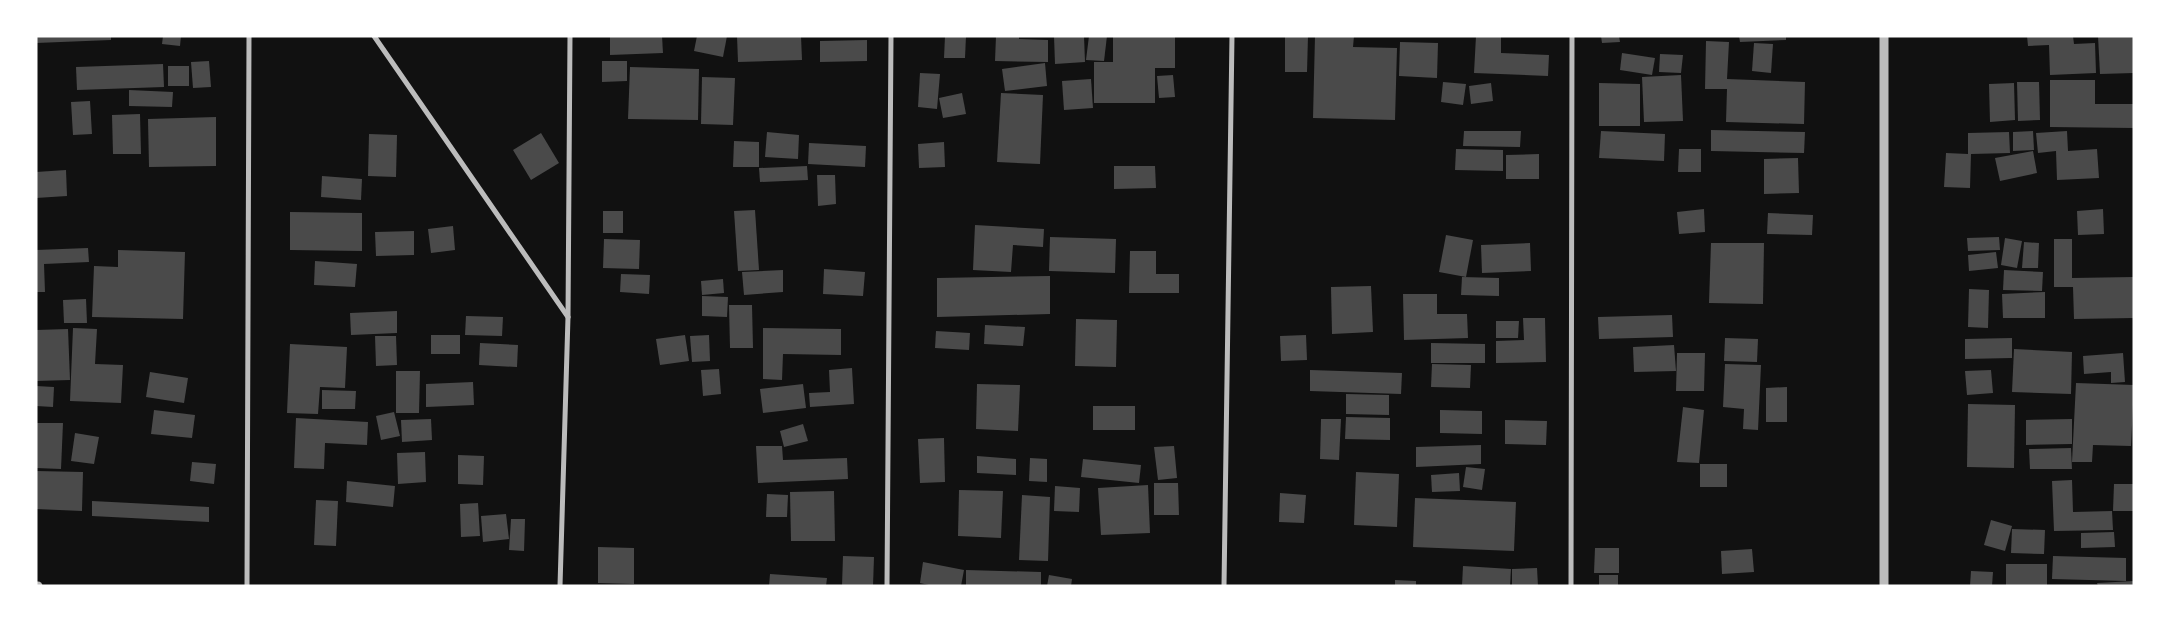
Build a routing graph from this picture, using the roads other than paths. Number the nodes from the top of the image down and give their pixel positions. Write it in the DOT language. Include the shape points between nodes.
graph roads {
  1 [pos="249,36"];
  2 [pos="374,36"];
  3 [pos="570,36"];
  4 [pos="891,36"];
  5 [pos="1232,36"];
  6 [pos="1572,36"];
  7 [pos="1884,36"];
  8 [pos="568,317"];
  9 [pos="247,586"];
  10 [pos="560,586"];
  11 [pos="887,586"];
  12 [pos="1224,586"];
  13 [pos="1571,586"];
  14 [pos="1884,586"];
  1 -- 9 [label="street"];
  2 -- 8 [label="street"];
  3 -- 8 [label="street"];
  4 -- 11 [label="street"];
  5 -- 12 [label="street"];
  6 -- 13 [label="street"];
  7 -- 14 [label="street"];
  8 -- 10 [label="street"];
}
